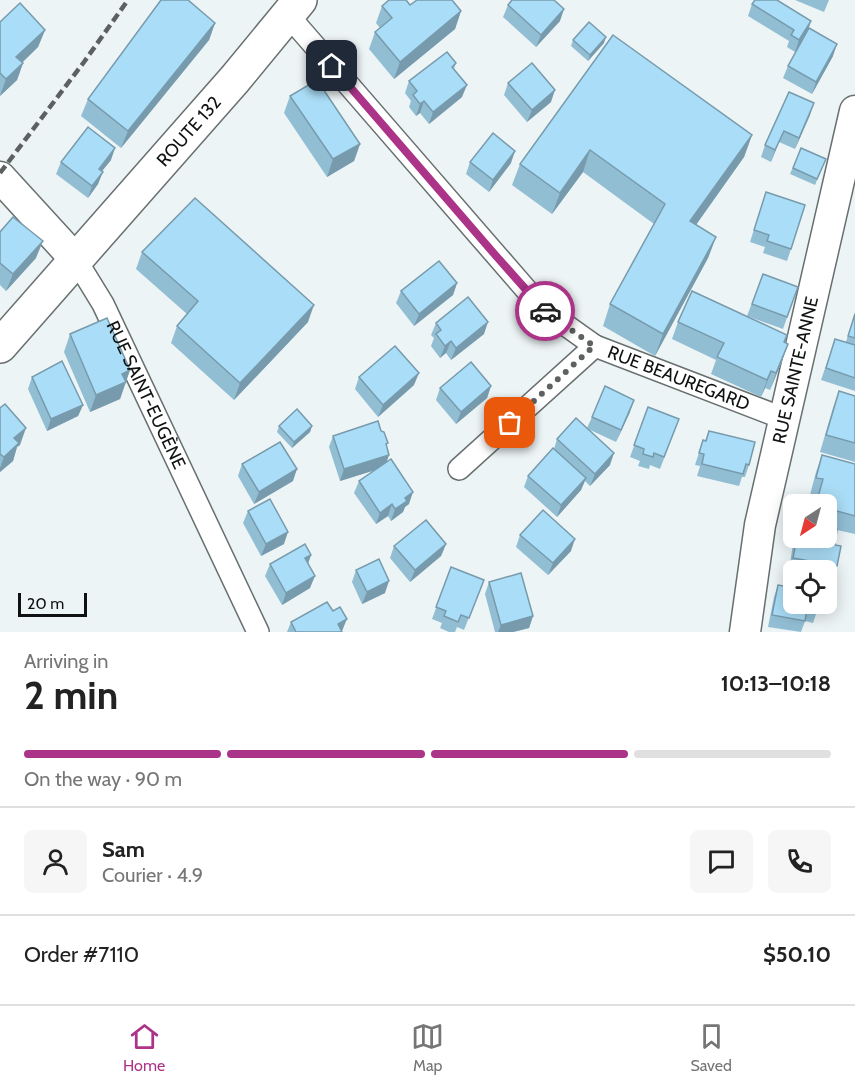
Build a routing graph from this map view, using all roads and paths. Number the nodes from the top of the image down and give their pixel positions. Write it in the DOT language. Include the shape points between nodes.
graph roads {
  1 [pos="294,7"];
  2 [pos="855,111"];
  3 [pos="0,177"];
  4 [pos="76,260"];
  5 [pos="0,346"];
  6 [pos="594,346"];
  7 [pos="784,419"];
  8 [pos="459,469"];
  9 [pos="258,632"];
  10 [pos="745,632"];
  1 -- 4 [label="main road, ROUTE 132"];
  1 -- 6 [label="street, RUE BEAUREGARD" via="543,309"];
  2 -- 7 [label="street, RUE SAINTE-ANNE"];
  3 -- 4 [label="street, RUE SAINT-EUGÈNE"];
  4 -- 5 [label="main road, ROUTE 132"];
  4 -- 9 [label="street, RUE SAINT-EUGÈNE" via="103,304"];
  6 -- 7 [label="street, RUE BEAUREGARD"];
  6 -- 8 [label="street"];
  7 -- 10 [label="street, RUE SAINTE-ANNE" via="760,525"];
}
